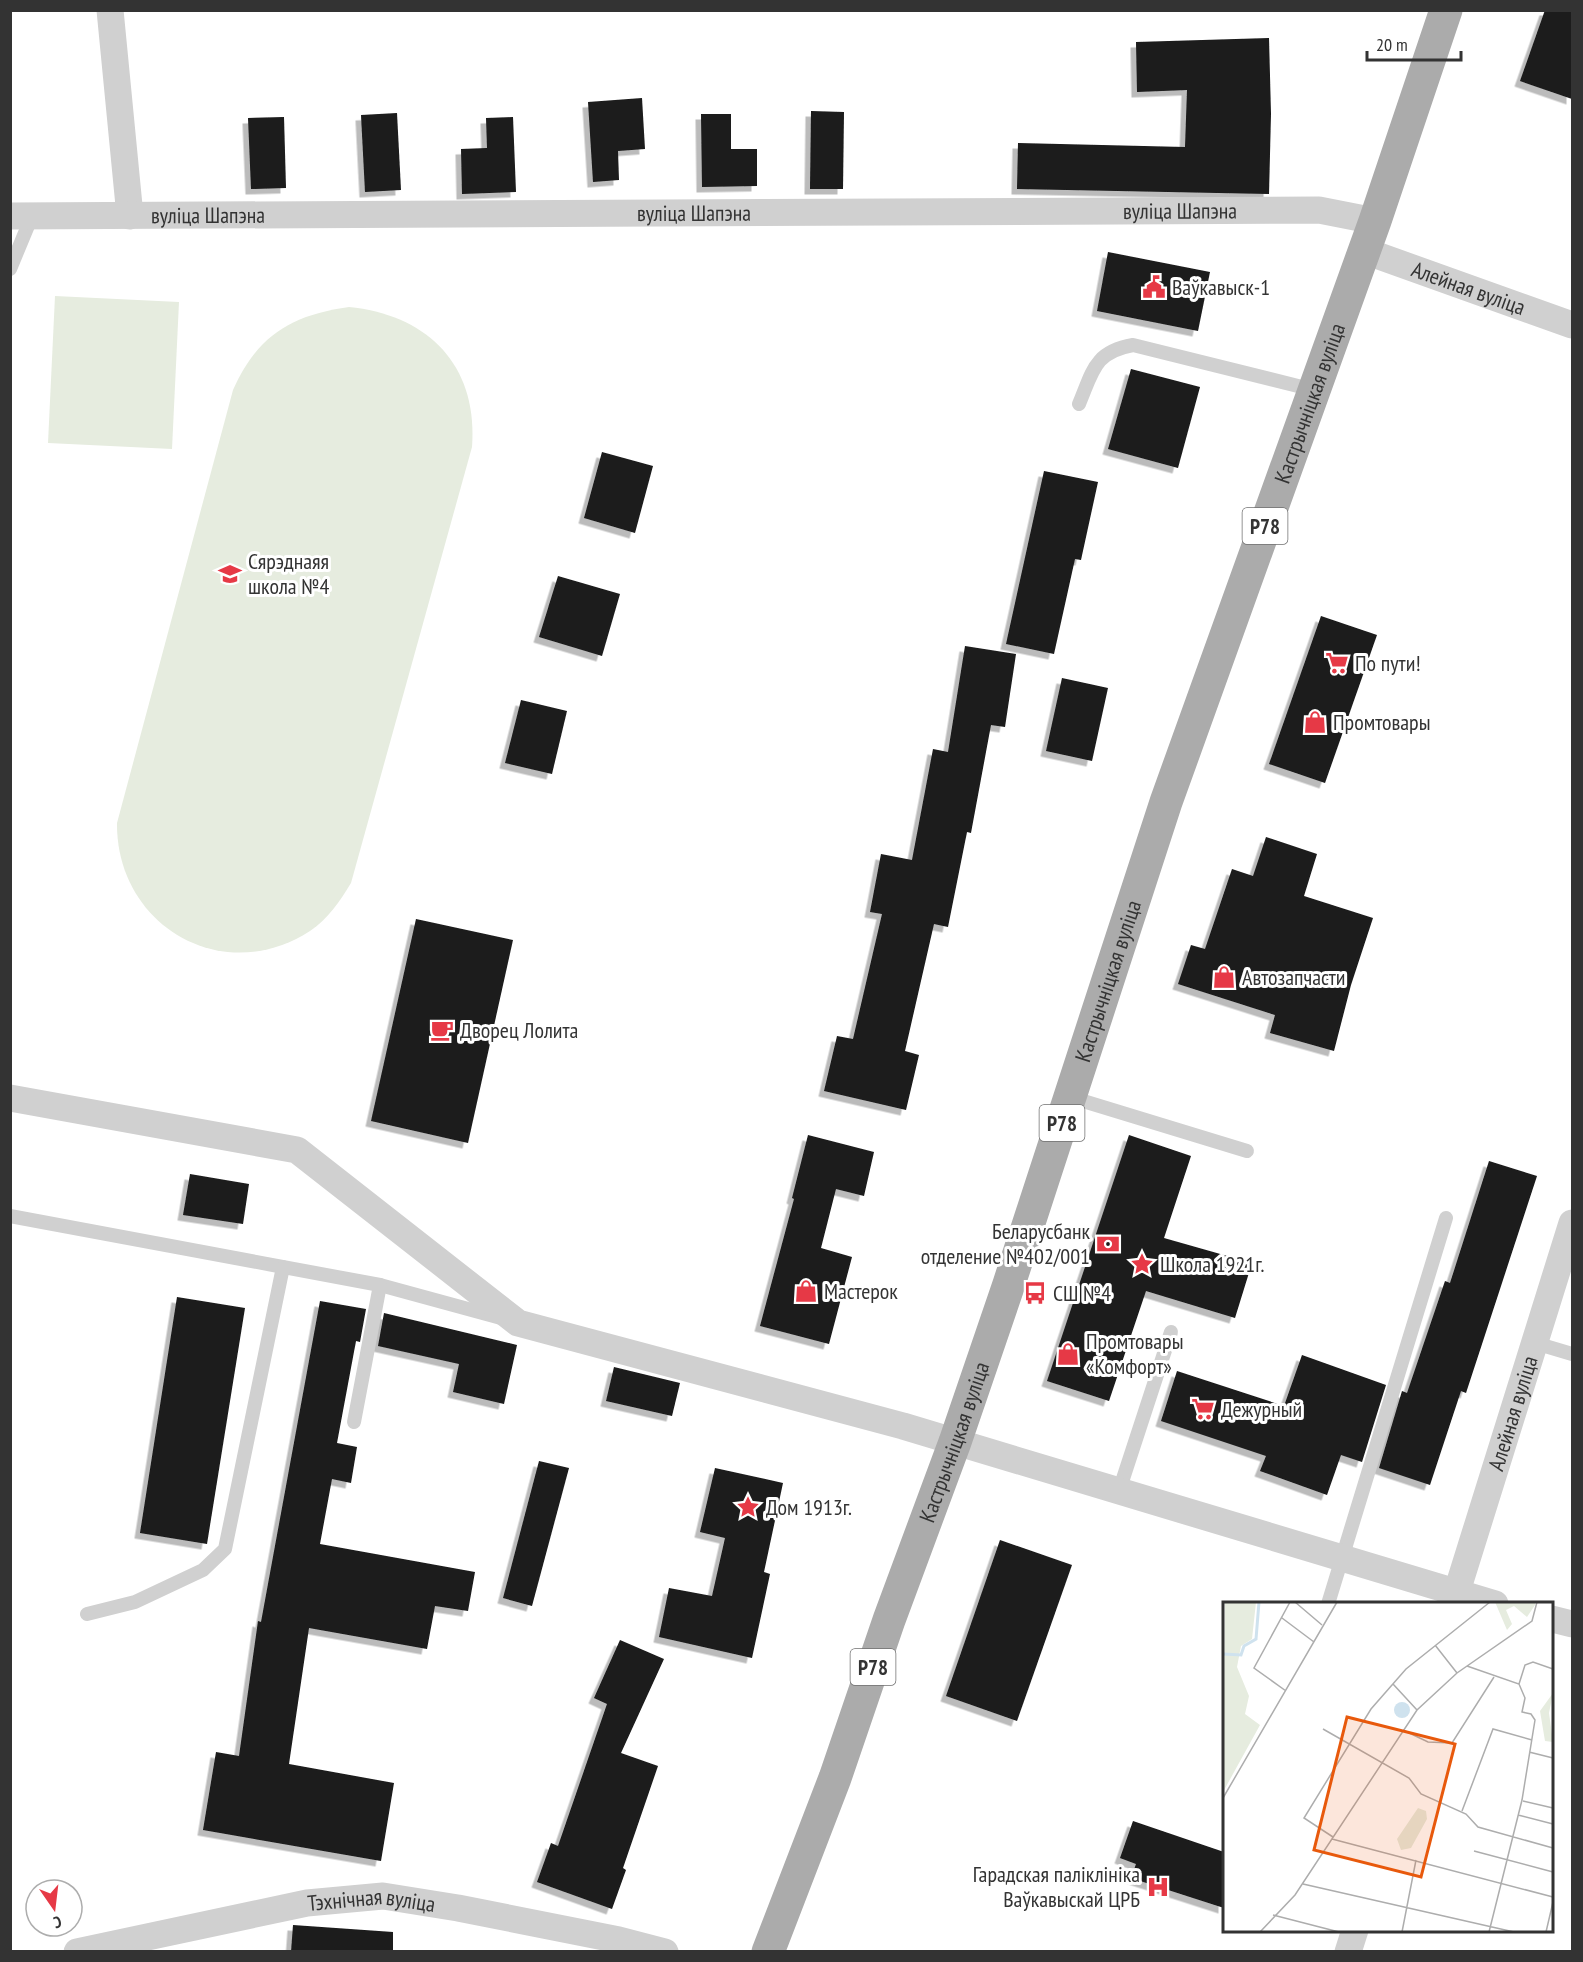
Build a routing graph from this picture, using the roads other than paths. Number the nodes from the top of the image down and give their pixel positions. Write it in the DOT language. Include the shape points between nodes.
graph roads {
  1 [pos="110,10"];
  2 [pos="1446,10"];
  3 [pos="21,216"];
  4 [pos="130,216"];
  5 [pos="1370,236"];
  6 [pos="10,269"];
  7 [pos="1572,325"];
  8 [pos="1314,390"];
  9 [pos="1079,404"];
  10 [pos="1070,1097"];
  11 [pos="10,1098"];
  12 [pos="1247,1151"];
  13 [pos="10,1216"];
  14 [pos="1446,1218"];
  15 [pos="1572,1223"];
  16 [pos="283,1267"];
  17 [pos="380,1285"];
  18 [pos="518,1323"];
  19 [pos="1171,1332"];
  20 [pos="1535,1343"];
  21 [pos="1572,1354"];
  22 [pos="354,1422"];
  23 [pos="955,1442"];
  24 [pos="1119,1491"];
  25 [pos="1342,1559"];
  26 [pos="1455,1598"];
  27 [pos="1329,1602"];
  28 [pos="1482,1602"];
  29 [pos="87,1614"];
  30 [pos="1354,1932"];
  31 [pos="77,1952"];
  32 [pos="665,1952"];
  33 [pos="768,1952"];
  34 [pos="1348,1952"];
  1 -- 4 [label="street"];
  2 -- 5 [label="main road, Кастрычніцкая вуліца / Р78"];
  3 -- 4 [label="street, вуліца Шапэна"];
  3 -- 6 [label="lane"];
  4 -- 5 [label="street, вуліца Шапэна" via="1319,210"];
  5 -- 7 [label="street, Алейная вуліца"];
  5 -- 8 [label="main road, Кастрычніцкая вуліца / Р78"];
  8 -- 9 [label="lane" via="1133,345 1116,348 1096,363"];
  8 -- 10 [label="main road, Кастрычніцкая вуліца / Р78" via="1166,802"];
  10 -- 12 [label="lane"];
  10 -- 23 [label="main road, Кастрычніцкая вуліца / Р78"];
  11 -- 18 [label="street" via="297,1150"];
  13 -- 16 [label="lane"];
  14 -- 25 [label="lane"];
  15 -- 20 [label="street, Алейная вуліца"];
  16 -- 17 [label="lane"];
  16 -- 29 [label="lane" via="225,1549 193,1575 135,1602"];
  17 -- 18 [label="lane"];
  17 -- 22 [label="lane"];
  18 -- 23 [label="street"];
  19 -- 24 [label="lane"];
  20 -- 21 [label="lane"];
  20 -- 26 [label="street, Алейная вуліца"];
  23 -- 24 [label="street"];
  23 -- 33 [label="main road, Кастрычніцкая вуліца / Р78" via="835,1778"];
  24 -- 25 [label="street"];
  25 -- 26 [label="street"];
  25 -- 27 [label="lane"];
  26 -- 28 [label="street"];
  30 -- 34 [label="street"];
  31 -- 32 [label="street, Тэхнічная вуліца" via="307,1903 383,1896 469,1910"];
}
